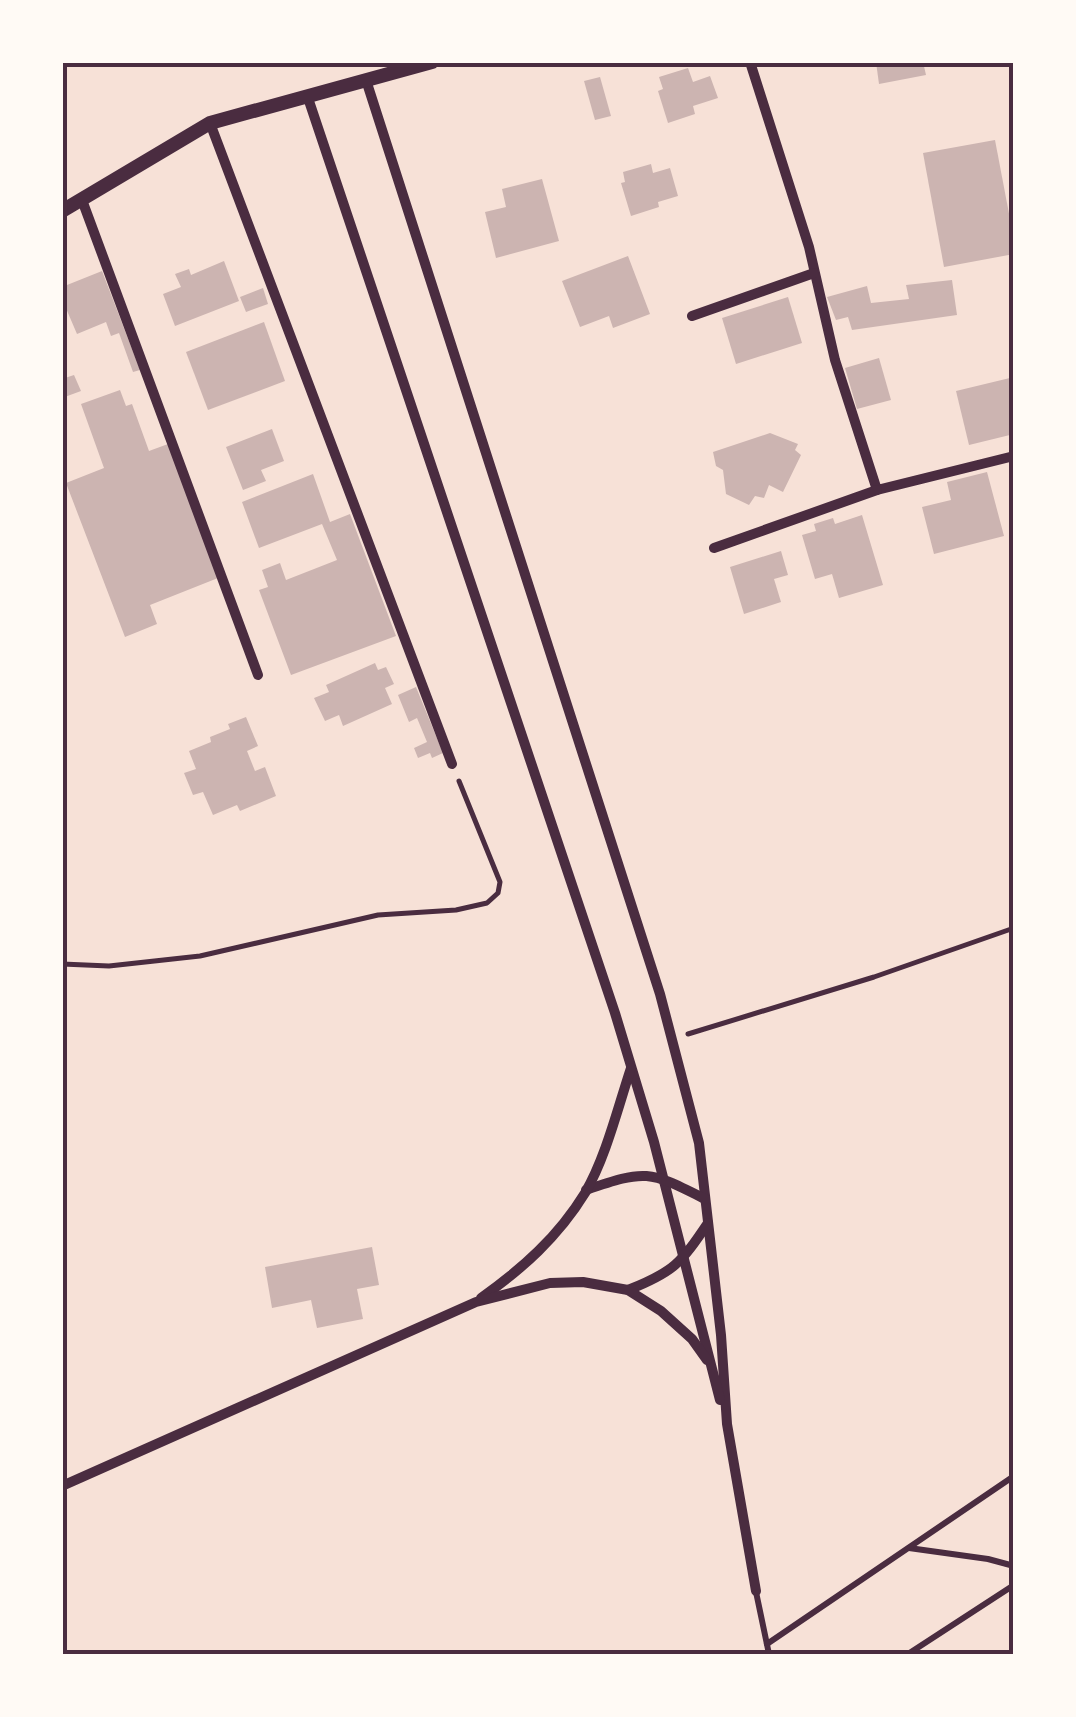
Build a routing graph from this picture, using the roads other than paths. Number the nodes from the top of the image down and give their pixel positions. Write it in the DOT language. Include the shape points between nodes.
graph roads {
  1 [pos="432,62"];
  2 [pos="750,62"];
  3 [pos="366,80"];
  4 [pos="307,96"];
  5 [pos="210,123"];
  6 [pos="82,200"];
  7 [pos="62,211"];
  8 [pos="814,273"];
  9 [pos="692,316"];
  10 [pos="1014,456"];
  11 [pos="876,490"];
  12 [pos="714,548"];
  13 [pos="258,675"];
  14 [pos="452,764"];
  15 [pos="632,1066"];
  16 [pos="663,1178"];
  17 [pos="586,1190"];
  18 [pos="705,1199"];
  19 [pos="708,1223"];
  20 [pos="682,1260"];
  21 [pos="628,1290"];
  22 [pos="476,1302"];
  23 [pos="710,1364"];
  24 [pos="727,1424"];
  25 [pos="1014,1476"];
  26 [pos="62,1486"];
  27 [pos="908,1548"];
  28 [pos="1014,1566"];
  29 [pos="1014,1585"];
  30 [pos="756,1591"];
  31 [pos="766,1644"];
  32 [pos="769,1654"];
  33 [pos="908,1654"];
  1 -- 3 [label="street"];
  2 -- 8 [label="street"];
  3 -- 4 [label="street"];
  3 -- 18 [label="street" via="660,994 699,1143"];
  4 -- 5 [label="street"];
  4 -- 15 [label="street"];
  5 -- 6 [label="street"];
  5 -- 14 [label="street"];
  6 -- 7 [label="street"];
  6 -- 13 [label="street"];
  8 -- 9 [label="street"];
  8 -- 11 [label="street"];
  10 -- 11 [label="street"];
  11 -- 12 [label="street"];
  15 -- 16 [label="street"];
  15 -- 17 [label="street"];
  16 -- 17 [label="street" via="646,1174"];
  16 -- 18 [label="street"];
  16 -- 20 [label="street"];
  17 -- 22 [label="street" via="541,1249"];
  18 -- 19 [label="street"];
  19 -- 20 [label="street"];
  19 -- 24 [label="street"];
  20 -- 21 [label="street"];
  20 -- 23 [label="street"];
  21 -- 22 [label="street" via="550,1283"];
  21 -- 23 [label="street" via="661,1311"];
  22 -- 26 [label="street"];
  23 -- 24 [label="street"];
  24 -- 30 [label="street"];
  25 -- 27 [label="lane"];
  27 -- 28 [label="lane"];
  27 -- 31 [label="lane"];
  29 -- 33 [label="lane"];
  30 -- 31 [label="lane"];
  31 -- 32 [label="lane"];
}
